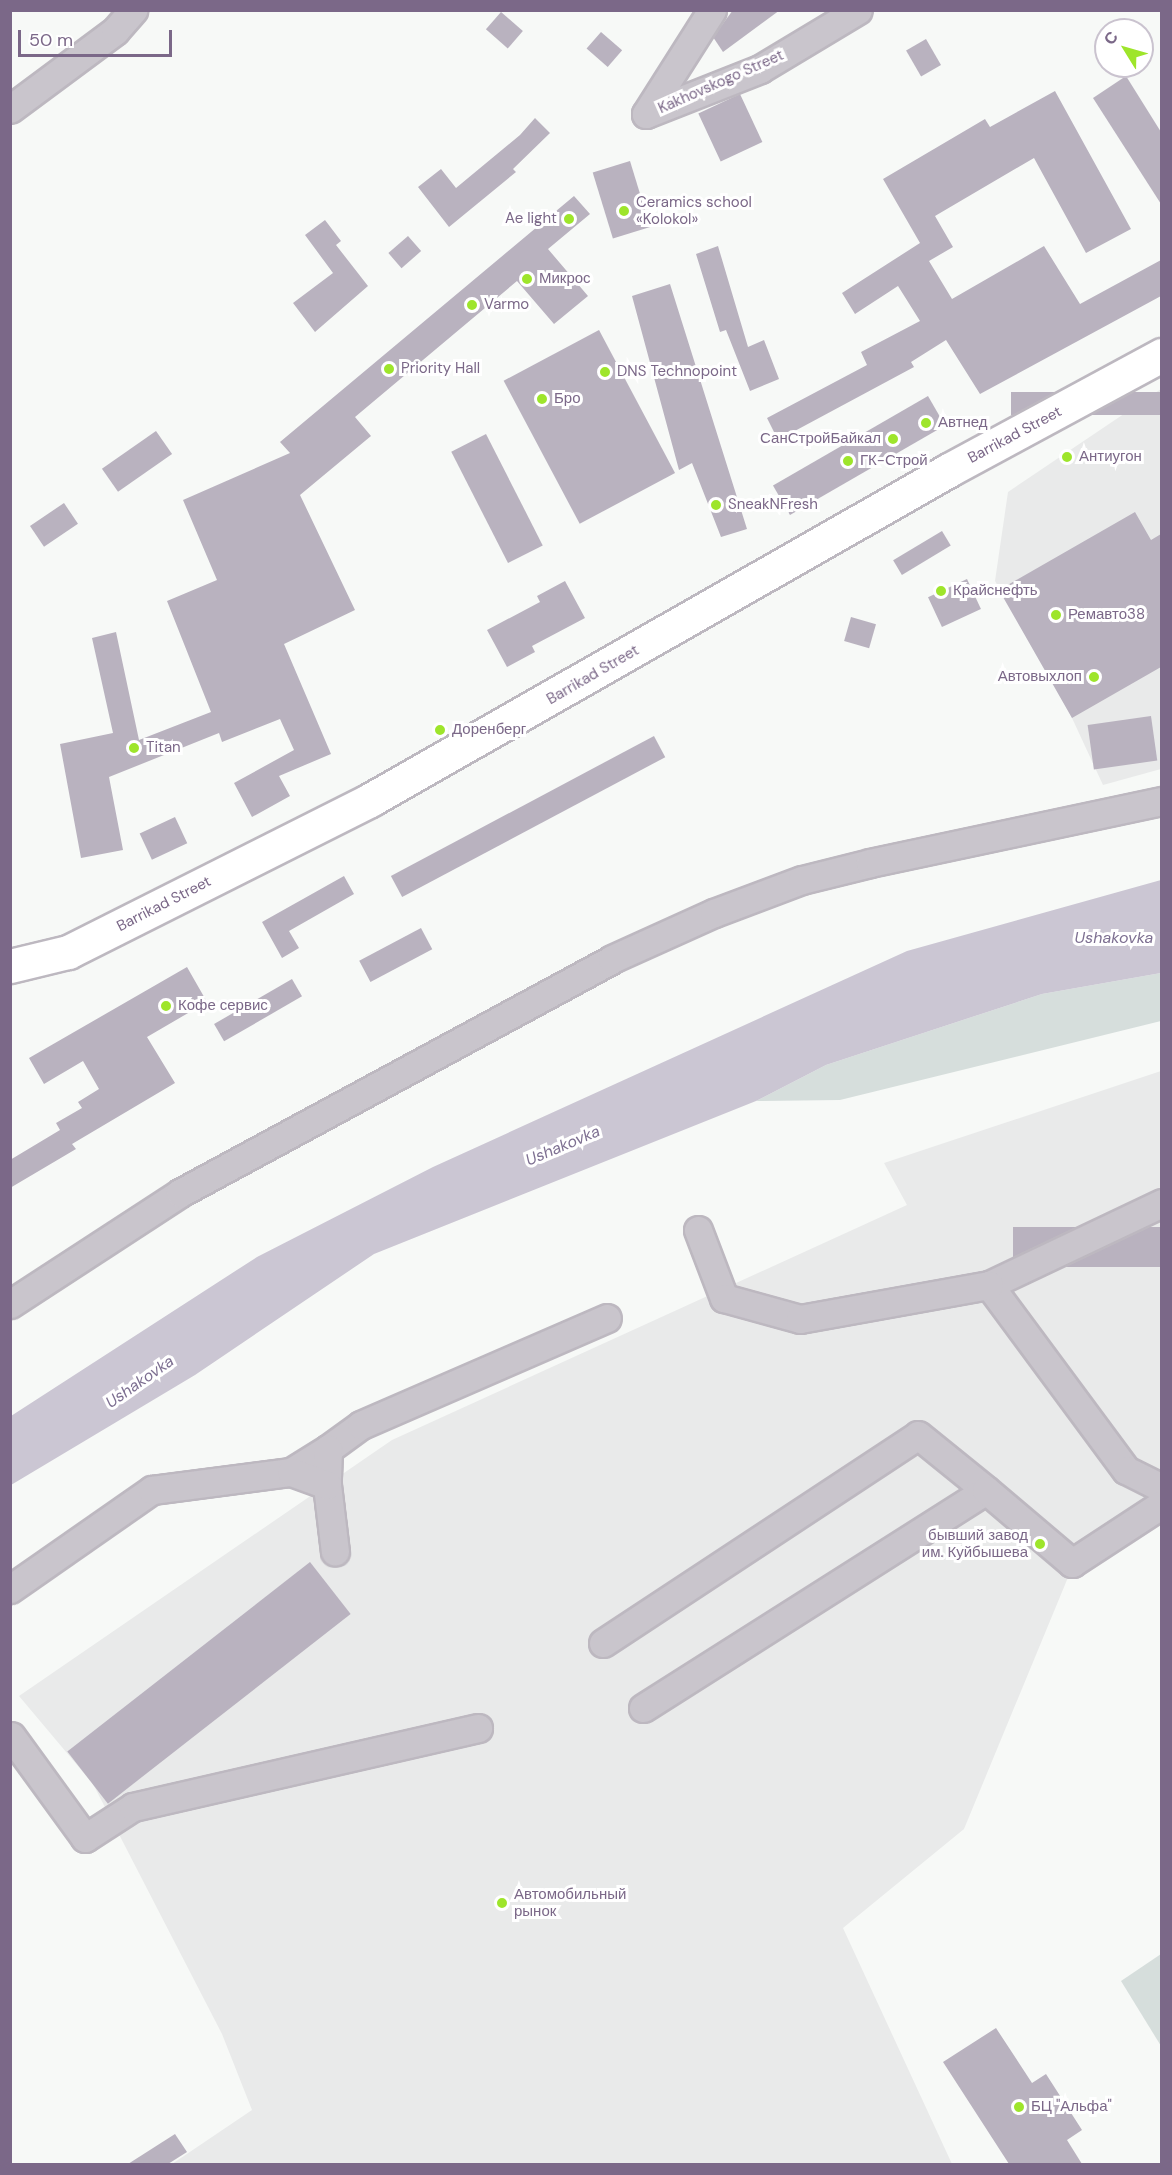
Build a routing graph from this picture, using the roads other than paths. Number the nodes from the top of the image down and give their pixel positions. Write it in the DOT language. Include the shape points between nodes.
graph roads {
  1 [pos="134,10"];
  2 [pos="712,10"];
  3 [pos="858,10"];
  4 [pos="10,109"];
  5 [pos="1161,356"];
  6 [pos="1161,801"];
  7 [pos="10,966"];
  8 [pos="1161,1203"];
  9 [pos="698,1230"];
  10 [pos="989,1285"];
  11 [pos="10,1304"];
  12 [pos="607,1318"];
  13 [pos="328,1449"];
  14 [pos="291,1472"];
  15 [pos="327,1485"];
  16 [pos="1161,1488"];
  17 [pos="986,1490"];
  18 [pos="1161,1504"];
  19 [pos="336,1552"];
  20 [pos="10,1589"];
  21 [pos="603,1643"];
  22 [pos="643,1708"];
  23 [pos="472,1729"];
  24 [pos="11,1736"];
  1 -- 4 [label="street" via="115,31"];
  2 -- 3 [label="street, Kakhovskogo Street" via="646,114 760,69"];
  5 -- 7 [label="main road, Barrikad Street" via="949,470 370,800 68,952"];
  6 -- 11 [label="street" via="802,880 714,913 532,1001 180,1193"];
  8 -- 10 [label="street"];
  9 -- 10 [label="street" via="724,1298 800,1319"];
  10 -- 16 [label="street" via="1126,1470"];
  12 -- 13 [label="street" via="361,1425"];
  13 -- 14 [label="street"];
  13 -- 15 [label="street"];
  14 -- 15 [label="street"];
  14 -- 20 [label="street" via="152,1490"];
  15 -- 19 [label="street"];
  17 -- 18 [label="street" via="1072,1563"];
  17 -- 21 [label="street" via="918,1435"];
  17 -- 22 [label="street"];
  23 -- 24 [label="street" via="133,1807 85,1838"];
}
